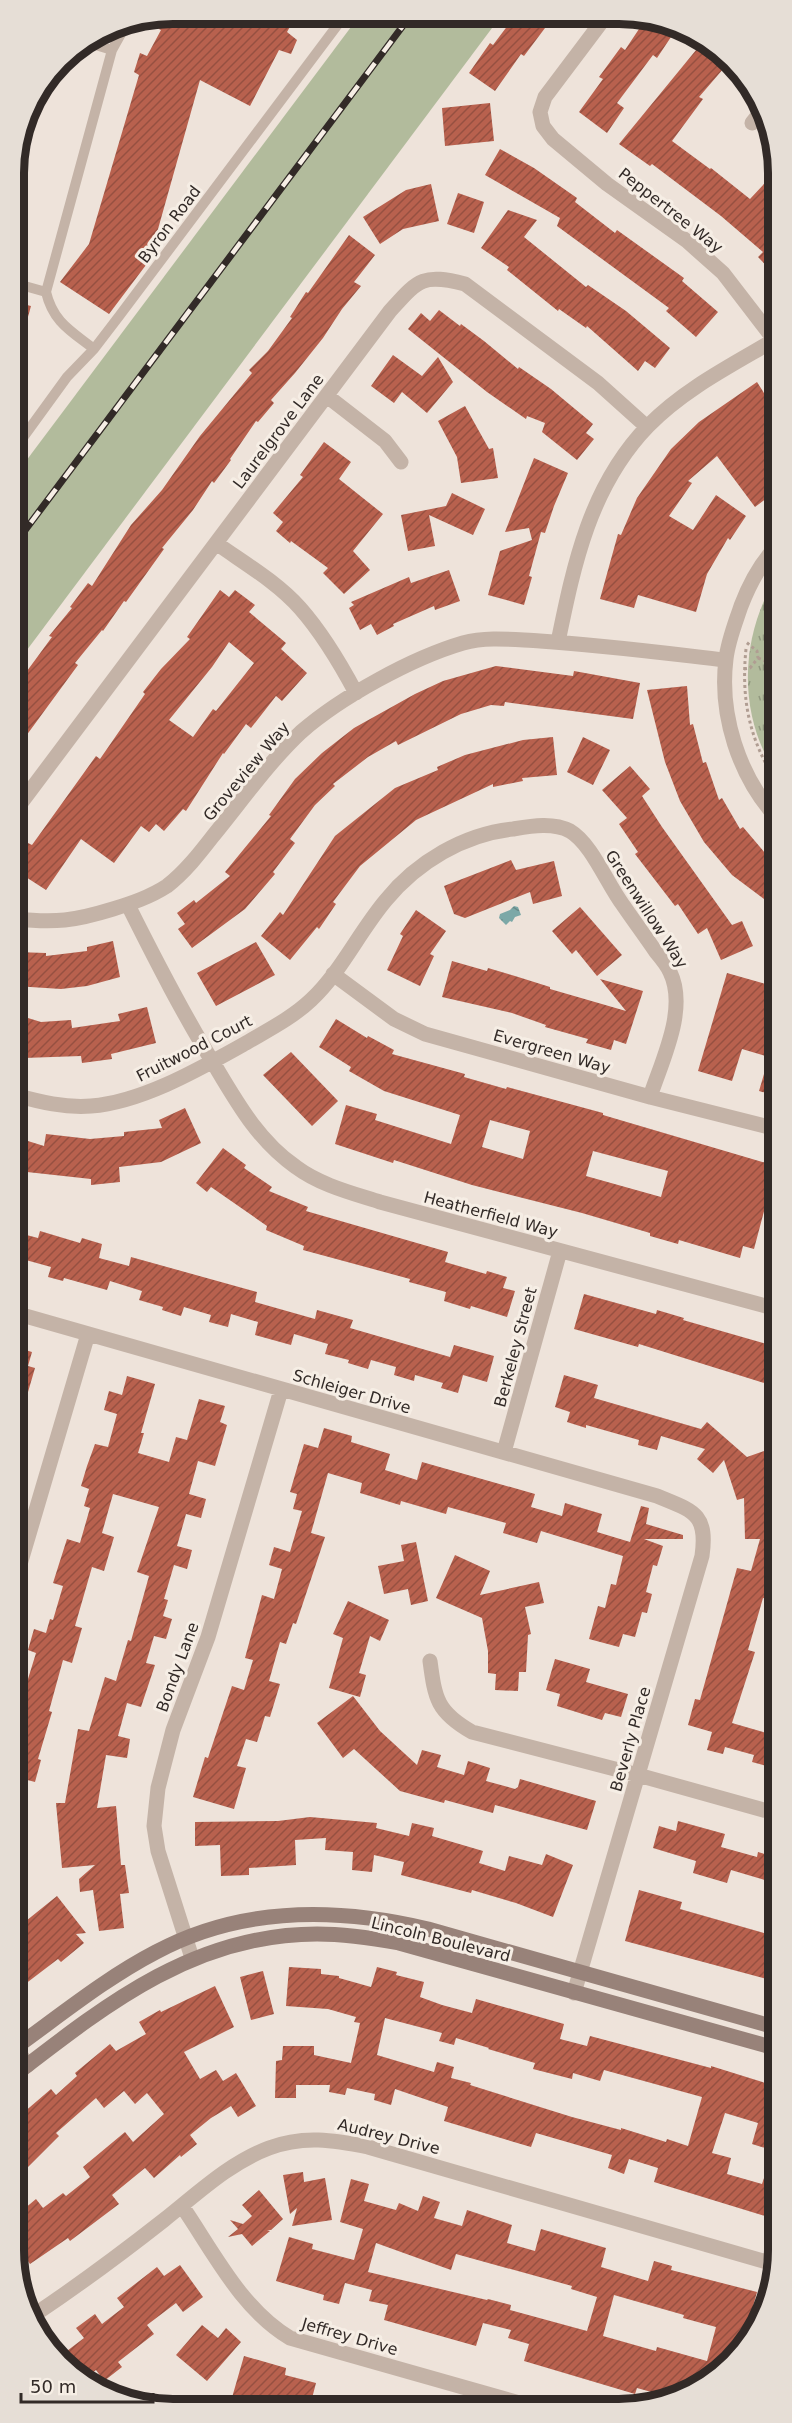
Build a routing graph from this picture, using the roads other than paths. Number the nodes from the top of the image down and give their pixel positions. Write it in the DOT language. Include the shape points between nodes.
graph roads {
  1 [pos="338,24"];
  2 [pos="600,24"];
  3 [pos="121,33"];
  4 [pos="96,45"];
  5 [pos="112,50"];
  6 [pos="24,286"];
  7 [pos="46,292"];
  8 [pos="768,331"];
  9 [pos="768,344"];
  10 [pos="94,350"];
  11 [pos="327,396"];
  12 [pos="647,427"];
  13 [pos="24,436"];
  14 [pos="400,462"];
  15 [pos="216,543"];
  16 [pos="768,556"];
  17 [pos="558,642"];
  18 [pos="726,660"];
  19 [pos="356,693"];
  20 [pos="24,798"];
  21 [pos="768,805"];
  22 [pos="555,827"];
  23 [pos="128,904"];
  24 [pos="24,920"];
  25 [pos="333,974"];
  26 [pos="212,1062"];
  27 [pos="650,1097"];
  28 [pos="24,1098"];
  29 [pos="768,1127"];
  30 [pos="560,1251"];
  31 [pos="768,1306"];
  32 [pos="24,1316"];
  33 [pos="88,1334"];
  34 [pos="281,1390"];
  35 [pos="504,1452"];
  36 [pos="679,1505"];
  37 [pos="24,1551"];
  38 [pos="430,1661"];
  39 [pos="638,1775"];
  40 [pos="768,1811"];
  41 [pos="186,1938"];
  42 [pos="192,1958"];
  43 [pos="580,1973"];
  44 [pos="574,1993"];
  45 [pos="768,2025"];
  46 [pos="24,2042"];
  47 [pos="768,2046"];
  48 [pos="24,2068"];
  49 [pos="182,2206"];
  50 [pos="768,2262"];
  51 [pos="38,2313"];
  52 [pos="505,2399"];
  1 -- 10 [label="lane, Byron Road"];
  2 -- 8 [label="street, Peppertree Way" via="546,97 540,112 543,126 607,184 687,241 723,273"];
  3 -- 5 [label="lane"];
  4 -- 5 [label="lane"];
  5 -- 7 [label="lane"];
  6 -- 7 [label="lane"];
  7 -- 10 [label="lane" via="50,309 61,323"];
  9 -- 12 [label="street" via="708,379"];
  10 -- 13 [label="lane, Byron Road" via="67,377"];
  11 -- 12 [label="street, Laurelgrove Lane" via="413,286 423,280 443,279 465,284 598,383"];
  11 -- 14 [label="street" via="385,441"];
  11 -- 15 [label="street, Laurelgrove Lane"];
  12 -- 17 [label="street" via="619,464 589,519 575,560"];
  15 -- 19 [label="street" via="270,580 300,607 332,650"];
  15 -- 20 [label="street, Laurelgrove Lane"];
  16 -- 18 [label="street" via="747,591 731,632"];
  17 -- 18 [label="street, Groveview Way"];
  17 -- 19 [label="street, Groveview Way" via="496,639 465,643 419,660"];
  18 -- 21 [label="street" via="724,695 732,736 746,773"];
  19 -- 23 [label="street, Groveview Way" via="300,733 275,759 192,864 147,898"];
  22 -- 25 [label="street, Fruitwood Court" via="504,830 447,849 409,876 386,899"];
  22 -- 27 [label="street, Greenwillow Way" via="582,840 670,972 678,1000 675,1021"];
  23 -- 24 [label="street, Groveview Way" via="72,920"];
  23 -- 26 [label="street, Heatherfield Way" via="170,990"];
  25 -- 26 [label="street, Fruitwood Court" via="311,1000 283,1022"];
  25 -- 27 [label="street, Evergreen Way" via="394,1019 425,1034"];
  26 -- 28 [label="street, Fruitwood Court" via="136,1097 91,1106 49,1105"];
  26 -- 30 [label="street, Heatherfield Way" via="249,1122 270,1147 298,1169 329,1185 380,1202"];
  27 -- 29 [label="street, Evergreen Way"];
  30 -- 31 [label="street, Heatherfield Way"];
  30 -- 35 [label="street, Berkeley Street"];
  32 -- 33 [label="street, Schleiger Drive"];
  33 -- 34 [label="street, Schleiger Drive"];
  33 -- 37 [label="street"];
  34 -- 35 [label="street, Schleiger Drive"];
  34 -- 41 [label="street, Bondy Lane" via="208,1637 173,1730 158,1788 154,1826 158,1851"];
  35 -- 36 [label="street, Schleiger Drive"];
  36 -- 39 [label="street, Beverly Place" via="692,1510 700,1522 702,1556"];
  38 -- 39 [label="street" via="435,1694 444,1710 472,1732"];
  39 -- 40 [label="street"];
  39 -- 43 [label="street, Beverly Place"];
  41 -- 42 [label="street, Bondy Lane"];
  41 -- 43 [label="street, Lincoln Boulevard" via="229,1924 289,1914 345,1914 428,1929"];
  41 -- 46 [label="street, Lincoln Boulevard" via="101,1985"];
  42 -- 44 [label="street, Lincoln Boulevard" via="268,1938 358,1936 399,1943"];
  42 -- 48 [label="street, Lincoln Boulevard" via="144,1982"];
  43 -- 44 [label="street, Beverly Place"];
  43 -- 45 [label="street, Lincoln Boulevard"];
  44 -- 47 [label="street, Lincoln Boulevard"];
  49 -- 50 [label="street, Audrey Drive" via="231,2167 270,2147 303,2139 328,2139 368,2147"];
  49 -- 51 [label="street, Audrey Drive" via="99,2271"];
  49 -- 52 [label="street, Jeffrey Drive" via="245,2298 275,2329 290,2338"];
}
